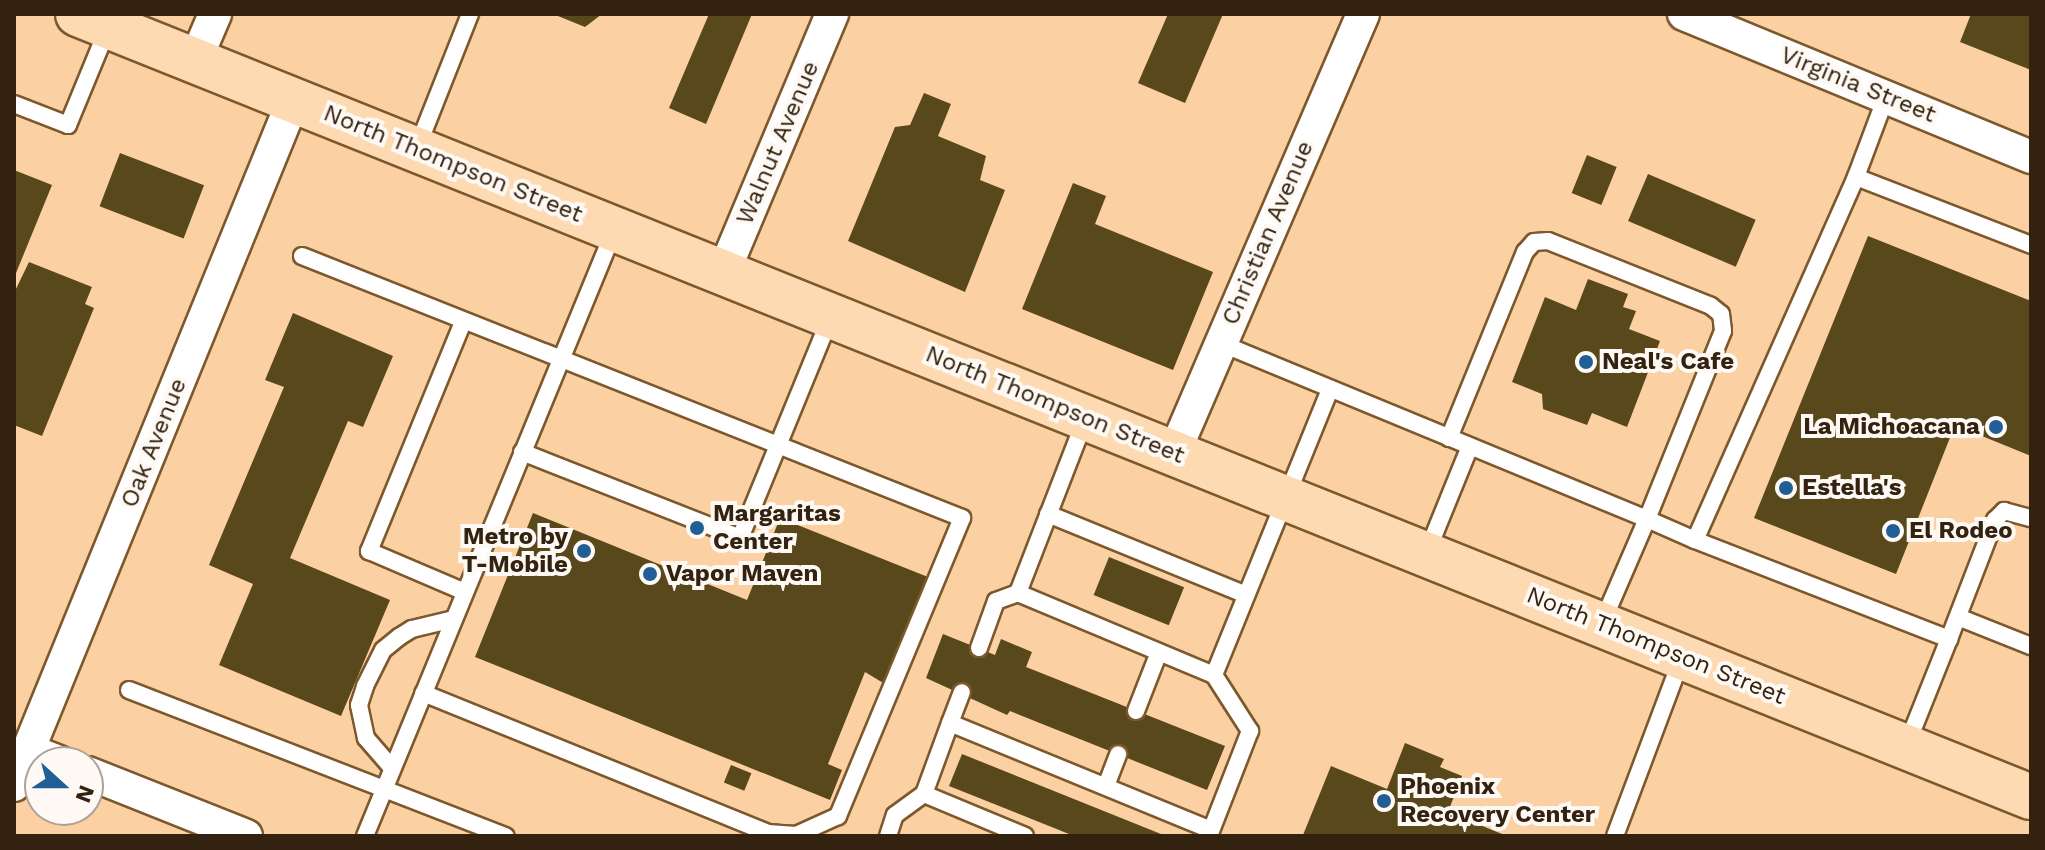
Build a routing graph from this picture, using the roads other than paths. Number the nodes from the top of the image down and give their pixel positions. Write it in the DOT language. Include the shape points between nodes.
graph roads {
  1 [pos="215,14"];
  2 [pos="470,14"];
  3 [pos="832,14"];
  4 [pos="1363,14"];
  5 [pos="1684,14"];
  6 [pos="94,20"];
  7 [pos="195,61"];
  8 [pos="1886,97"];
  9 [pos="293,101"];
  10 [pos="14,104"];
  11 [pos="417,149"];
  12 [pos="2031,157"];
  13 [pos="1856,177"];
  14 [pos="615,228"];
  15 [pos="2031,245"];
  16 [pos="302,256"];
  17 [pos="724,271"];
  18 [pos="831,315"];
  19 [pos="463,322"];
  20 [pos="1220,343"];
  21 [pos="560,362"];
  22 [pos="1330,389"];
  23 [pos="1086,418"];
  24 [pos="1449,438"];
  25 [pos="778,446"];
  26 [pos="1470,446"];
  27 [pos="522,452"];
  28 [pos="1174,453"];
  29 [pos="1285,498"];
  30 [pos="1048,514"];
  31 [pos="2031,518"];
  32 [pos="1647,519"];
  33 [pos="1695,540"];
  34 [pos="1427,554"];
  35 [pos="465,592"];
  36 [pos="1018,593"];
  37 [pos="1246,595"];
  38 [pos="1958,617"];
  39 [pos="454,619"];
  40 [pos="1602,625"];
  41 [pos="1949,639"];
  42 [pos="2031,646"];
  43 [pos="979,648"];
  44 [pos="1159,652"];
  45 [pos="1683,655"];
  46 [pos="1214,675"];
  47 [pos="129,690"];
  48 [pos="962,692"];
  49 [pos="423,693"];
  50 [pos="1136,711"];
  51 [pos="950,723"];
  52 [pos="30,746"];
  53 [pos="1906,747"];
  54 [pos="1118,754"];
  55 [pos="24,760"];
  56 [pos="392,768"];
  57 [pos="104,779"];
  58 [pos="14,785"];
  59 [pos="1106,786"];
  60 [pos="384,788"];
  61 [pos="924,794"];
  62 [pos="2031,797"];
  63 [pos="1210,833"];
  64 [pos="768,834"];
  65 [pos="246,836"];
  66 [pos="365,836"];
  67 [pos="506,836"];
  68 [pos="888,836"];
  69 [pos="1025,836"];
  70 [pos="1615,836"];
  1 -- 7 [label="street"];
  2 -- 11 [label="lane"];
  3 -- 17 [label="street, Walnut Avenue"];
  4 -- 20 [label="street, Christian Avenue"];
  5 -- 8 [label="street, Virginia Street"];
  6 -- 7 [label="main road, North Thompson Street"];
  6 -- 10 [label="lane" via="68,125"];
  7 -- 9 [label="main road, North Thompson Street"];
  8 -- 12 [label="street, Virginia Street"];
  8 -- 13 [label="lane"];
  9 -- 11 [label="main road, North Thompson Street"];
  9 -- 52 [label="street, Oak Avenue"];
  11 -- 14 [label="main road, North Thompson Street"];
  13 -- 15 [label="lane"];
  13 -- 33 [label="lane"];
  14 -- 17 [label="main road, North Thompson Street"];
  14 -- 21 [label="lane"];
  16 -- 19 [label="lane"];
  17 -- 18 [label="main road, North Thompson Street"];
  18 -- 23 [label="main road, North Thompson Street"];
  18 -- 25 [label="lane"];
  19 -- 21 [label="lane"];
  19 -- 35 [label="lane" via="369,551"];
  20 -- 22 [label="lane"];
  20 -- 28 [label="street, Christian Avenue"];
  21 -- 25 [label="lane"];
  21 -- 27 [label="lane"];
  22 -- 24 [label="lane"];
  22 -- 29 [label="lane"];
  23 -- 28 [label="main road, North Thompson Street"];
  23 -- 30 [label="lane"];
  24 -- 26 [label="lane"];
  24 -- 32 [label="lane" via="1525,252 1534,242 1548,241 1711,306 1721,314 1723,331"];
  25 -- 27 [label="lane" via="740,538"];
  25 -- 64 [label="lane" via="962,518 838,816 796,835"];
  26 -- 32 [label="lane"];
  26 -- 34 [label="lane"];
  27 -- 35 [label="lane"];
  28 -- 29 [label="main road, North Thompson Street"];
  29 -- 34 [label="main road, North Thompson Street"];
  29 -- 37 [label="lane"];
  30 -- 36 [label="lane"];
  30 -- 37 [label="lane"];
  31 -- 38 [label="lane" via="2004,511 1995,520"];
  32 -- 33 [label="lane"];
  32 -- 40 [label="lane"];
  33 -- 41 [label="lane"];
  34 -- 40 [label="main road, North Thompson Street"];
  35 -- 39 [label="lane"];
  36 -- 43 [label="lane" via="996,601"];
  36 -- 44 [label="lane"];
  37 -- 46 [label="lane"];
  38 -- 41 [label="lane"];
  38 -- 42 [label="lane"];
  39 -- 49 [label="lane"];
  39 -- 56 [label="lane" via="399,637 383,650 365,686 359,705 366,738"];
  40 -- 45 [label="main road, North Thompson Street"];
  41 -- 53 [label="lane"];
  44 -- 46 [label="lane"];
  44 -- 50 [label="lane"];
  45 -- 53 [label="main road, North Thompson Street"];
  45 -- 70 [label="lane"];
  46 -- 63 [label="lane" via="1250,731"];
  47 -- 60 [label="lane"];
  48 -- 51 [label="lane"];
  49 -- 56 [label="lane"];
  49 -- 64 [label="lane"];
  51 -- 59 [label="lane"];
  51 -- 61 [label="lane"];
  53 -- 62 [label="main road, North Thompson Street"];
  54 -- 59 [label="lane"];
  55 -- 58 [label="street, Oak Avenue"];
  56 -- 60 [label="lane"];
  57 -- 65 [label="street"];
  59 -- 63 [label="lane"];
  60 -- 66 [label="lane"];
  60 -- 67 [label="lane"];
  61 -- 68 [label="lane" via="895,815"];
  61 -- 69 [label="lane"];
}
